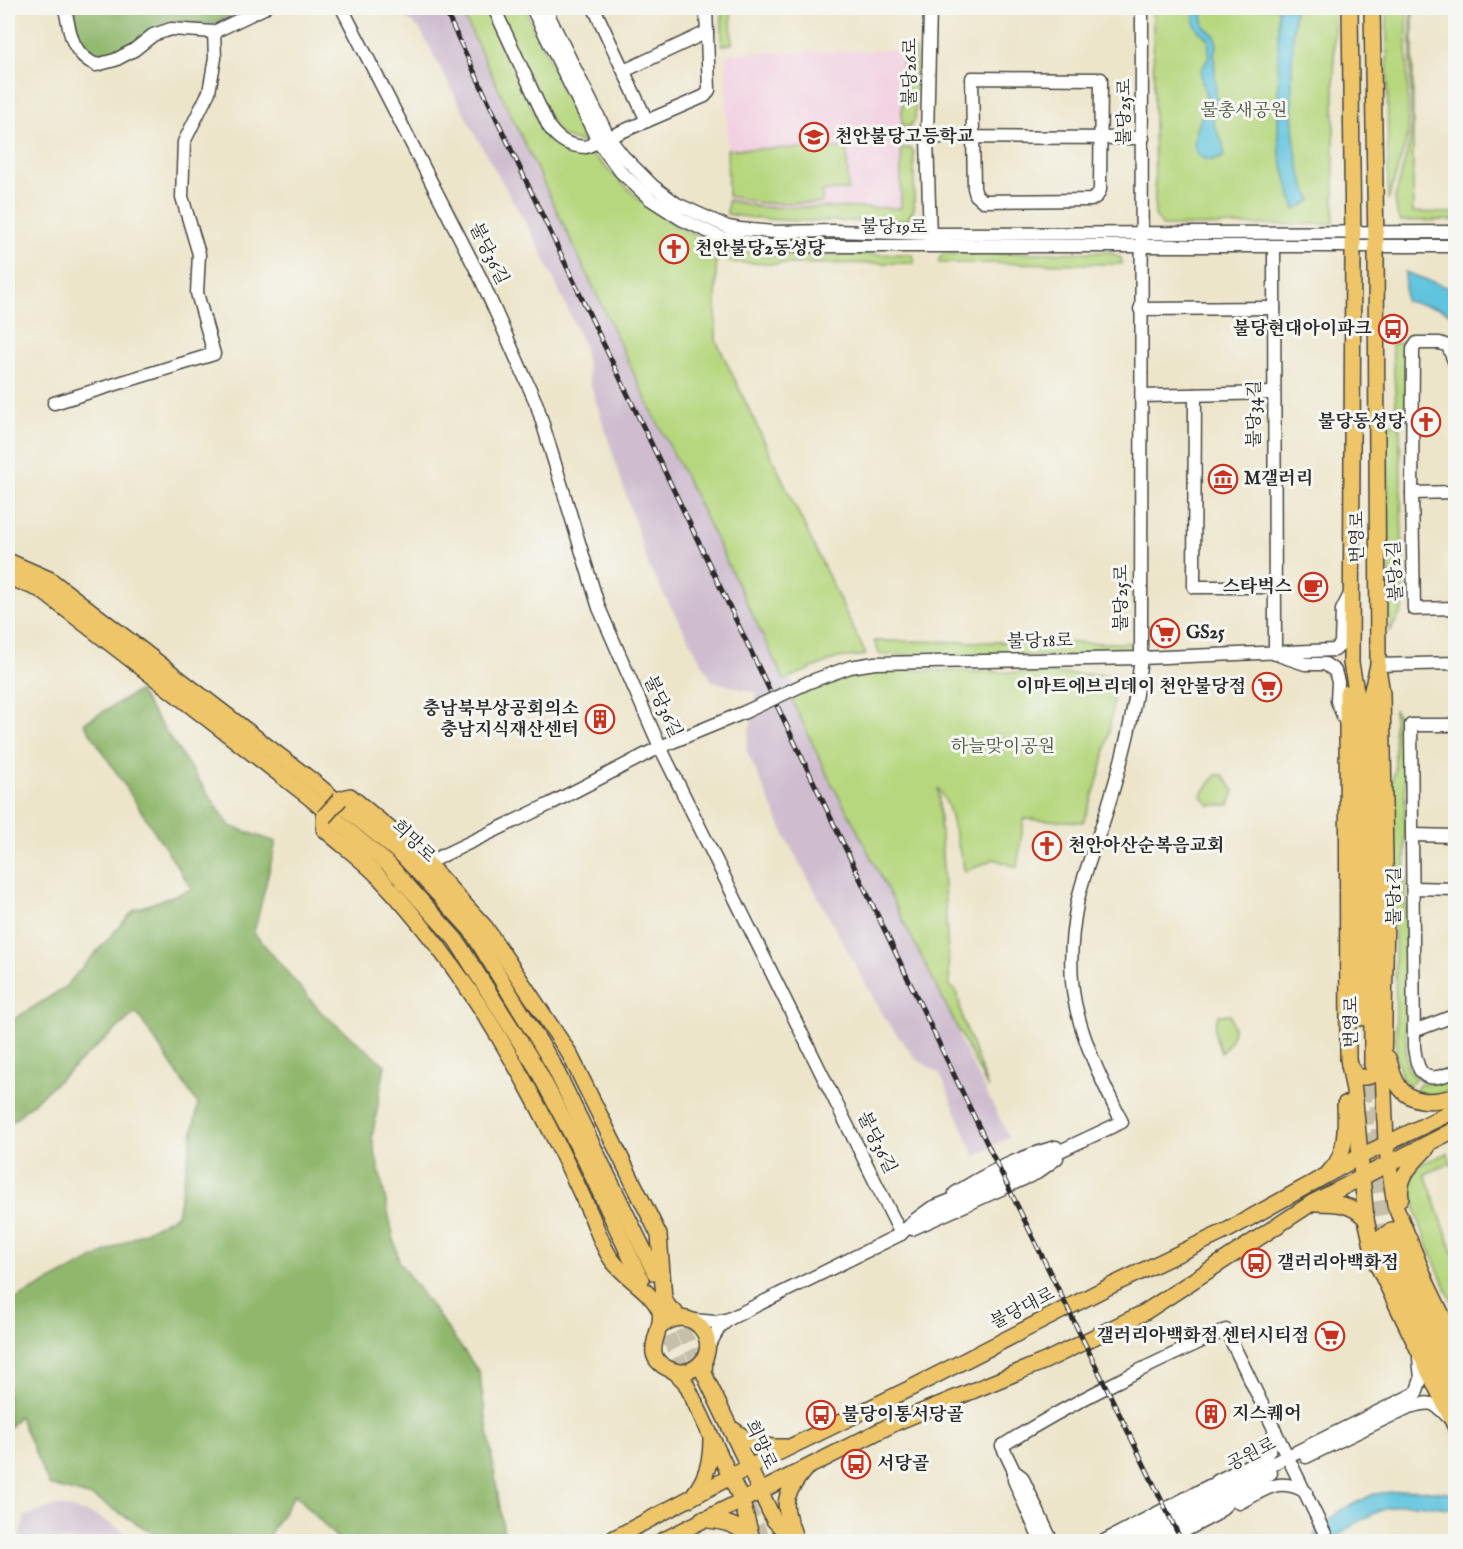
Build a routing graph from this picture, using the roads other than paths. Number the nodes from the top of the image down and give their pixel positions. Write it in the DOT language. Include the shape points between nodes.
graph roads {
  1 [pos="65,8"];
  2 [pos="264,8"];
  3 [pos="342,8"];
  4 [pos="494,8"];
  5 [pos="532,8"];
  6 [pos="545,8"];
  7 [pos="597,8"];
  8 [pos="706,8"];
  9 [pos="930,8"];
  10 [pos="1142,8"];
  11 [pos="1350,8"];
  12 [pos="1372,8"];
  13 [pos="214,32"];
  14 [pos="707,32"];
  15 [pos="624,71"];
  16 [pos="647,121"];
  17 [pos="927,137"];
  18 [pos="973,137"];
  19 [pos="1101,138"];
  20 [pos="1143,138"];
  21 [pos="604,141"];
  22 [pos="1142,232"];
  23 [pos="1455,232"];
  24 [pos="1353,238"];
  25 [pos="1376,239"];
  26 [pos="930,240"];
  27 [pos="1142,246"];
  28 [pos="1274,246"];
  29 [pos="1455,246"];
  30 [pos="1274,308"];
  31 [pos="1140,309"];
  32 [pos="1455,366"];
  33 [pos="1273,393"];
  34 [pos="1195,395"];
  35 [pos="1142,396"];
  36 [pos="54,403"];
  37 [pos="1455,492"];
  38 [pos="1412,493"];
  39 [pos="8,561"];
  40 [pos="8,577"];
  41 [pos="1274,586"];
  42 [pos="1352,591"];
  43 [pos="1455,608"];
  44 [pos="1275,654"];
  45 [pos="1141,658"];
  46 [pos="1351,663"];
  47 [pos="1455,663"];
  48 [pos="1378,665"];
  49 [pos="1346,724"];
  50 [pos="1455,725"];
  51 [pos="660,747"];
  52 [pos="1413,835"];
  53 [pos="1455,836"];
  54 [pos="426,863"];
  55 [pos="1413,888"];
  56 [pos="1455,889"];
  57 [pos="1455,1015"];
  58 [pos="1414,1030"];
  59 [pos="1370,1059"];
  60 [pos="1455,1071"];
  61 [pos="1455,1096"];
  62 [pos="1455,1110"];
  63 [pos="1454,1130"];
  64 [pos="1078,1143"];
  65 [pos="1386,1144"];
  66 [pos="1359,1157"];
  67 [pos="1388,1163"];
  68 [pos="1326,1174"];
  69 [pos="1361,1176"];
  70 [pos="1312,1203"];
  71 [pos="1366,1219"];
  72 [pos="901,1234"];
  73 [pos="1372,1244"];
  74 [pos="1398,1244"];
  75 [pos="686,1318"];
  76 [pos="729,1319"];
  77 [pos="658,1329"];
  78 [pos="1455,1342"];
  79 [pos="1417,1352"];
  80 [pos="706,1353"];
  81 [pos="674,1371"];
  82 [pos="1455,1373"];
  83 [pos="1455,1401"];
  84 [pos="1406,1404"];
  85 [pos="730,1426"];
  86 [pos="1454,1426"];
  87 [pos="1275,1430"];
  88 [pos="711,1436"];
  89 [pos="792,1446"];
  90 [pos="1290,1460"];
  91 [pos="808,1465"];
  92 [pos="749,1467"];
  93 [pos="1272,1468"];
  94 [pos="1014,1471"];
  95 [pos="730,1477"];
  96 [pos="1209,1485"];
  97 [pos="760,1490"];
  98 [pos="1306,1492"];
  99 [pos="691,1497"];
  100 [pos="741,1499"];
  101 [pos="1215,1515"];
  102 [pos="702,1519"];
  103 [pos="753,1540"];
  104 [pos="795,1540"];
  105 [pos="607,1542"];
  106 [pos="660,1542"];
  107 [pos="772,1542"];
  108 [pos="1041,1542"];
  109 [pos="1052,1542"];
  110 [pos="1102,1542"];
  111 [pos="1118,1542"];
  112 [pos="1139,1542"];
  113 [pos="1163,1542"];
  114 [pos="1329,1542"];
  1 -- 13 [label="street" via="74,46 84,59 96,65 115,60 153,35 171,29"];
  2 -- 13 [label="street"];
  3 -- 51 [label="street, 불당36길" via="481,279 537,405 599,608"];
  4 -- 21 [label="street" via="556,137 586,147"];
  5 -- 21 [label="street, 불당19로"];
  6 -- 21 [label="street, 불당19로"];
  7 -- 15 [label="street"];
  8 -- 14 [label="street"];
  9 -- 17 [label="street, 불당26로"];
  10 -- 20 [label="street, 불당25로"];
  11 -- 24 [label="main road, 번영로"];
  12 -- 25 [label="main road, 번영로"];
  13 -- 36 [label="street" via="215,58 209,92 184,142 182,197 199,254 197,293 214,354"];
  14 -- 15 [label="street"];
  14 -- 16 [label="street" via="709,90 705,96"];
  15 -- 16 [label="street"];
  16 -- 21 [label="street"];
  17 -- 18 [label="street"];
  17 -- 26 [label="street, 불당26로"];
  18 -- 19 [label="street"];
  18 -- 19 [label="street" via="974,188 983,201 1091,200 1100,190"];
  18 -- 19 [label="street" via="972,78 1101,79"];
  19 -- 20 [label="street"];
  20 -- 22 [label="street, 불당25로"];
  21 -- 26 [label="street, 불당19로" via="677,204 728,227"];
  22 -- 24 [label="street, 불당19로"];
  22 -- 26 [label="street, 불당19로"];
  22 -- 27 [label="street, 불당25로"];
  23 -- 25 [label="street"];
  24 -- 25 [label="street"];
  24 -- 28 [label="street, 불당19로"];
  24 -- 42 [label="main road, 번영로"];
  25 -- 29 [label="street"];
  25 -- 48 [label="main road, 번영로"];
  26 -- 27 [label="street, 불당19로"];
  27 -- 28 [label="street, 불당19로"];
  27 -- 31 [label="street, 불당25로"];
  28 -- 30 [label="street, 불당34길"];
  30 -- 31 [label="street"];
  30 -- 33 [label="street, 불당34길"];
  31 -- 35 [label="street, 불당25로"];
  32 -- 38 [label="street" via="1448,346 1417,343 1413,349"];
  33 -- 34 [label="street"];
  33 -- 41 [label="street, 불당34길"];
  34 -- 35 [label="street"];
  34 -- 41 [label="street" via="1194,587"];
  35 -- 45 [label="street, 불당25로"];
  37 -- 38 [label="street"];
  38 -- 43 [label="street, 불당2길" via="1414,609"];
  39 -- 40 [label="main road, 희망로" via="49,579 315,783 403,856 471,930 553,1064 598,1153 648,1277 536,1067 456,940 389,865 309,797 41,590"];
  41 -- 44 [label="street, 불당34길"];
  42 -- 44 [label="street, 불당18로" via="1342,610 1341,644 1335,650"];
  42 -- 46 [label="main road, 번영로"];
  44 -- 45 [label="street, 불당18로"];
  44 -- 49 [label="street" via="1305,664 1325,664 1335,671 1337,701"];
  45 -- 51 [label="street, 불당18로, bridge" via="875,663 850,667"];
  45 -- 64 [label="street, 불당25로" via="1129,737 1077,904 1071,955 1075,1002 1084,1036 1122,1122"];
  46 -- 49 [label="main road"];
  46 -- 59 [label="main road, 번영로" via="1357,696"];
  47 -- 48 [label="street"];
  48 -- 59 [label="main road, 번영로" via="1371,694"];
  48 -- 59 [label="main road" via="1382,693 1385,902"];
  49 -- 59 [label="main road"];
  50 -- 52 [label="street, 불당1길" via="1411,725"];
  51 -- 54 [label="street, 불당18로"];
  51 -- 72 [label="street, 불당36길"];
  52 -- 53 [label="street"];
  52 -- 55 [label="street, 불당1길"];
  54 -- 75 [label="main road" via="485,927 569,1053 659,1235 664,1298 669,1308"];
  54 -- 77 [label="main road, bridge" via="350,796 340,799 324,817 324,829 378,876 444,953 523,1077 611,1260 655,1301 660,1313"];
  55 -- 56 [label="street"];
  55 -- 58 [label="street, 불당1길"];
  57 -- 58 [label="street"];
  58 -- 60 [label="street, 불당1길" via="1416,1066 1423,1075 1438,1078"];
  59 -- 61 [label="main road" via="1406,1094 1418,1100 1439,1102"];
  59 -- 65 [label="main road"];
  59 -- 66 [label="main road" via="1354,1091"];
  59 -- 68 [label="main road" via="1345,1070 1344,1142 1334,1168"];
  62 -- 65 [label="main road, 불당대로"];
  63 -- 67 [label="main road"];
  63 -- 74 [label="main road" via="1427,1148 1401,1181"];
  64 -- 72 [label="street" via="1037,1173"];
  64 -- 72 [label="street" via="931,1208"];
  65 -- 66 [label="main road, 불당대로"];
  65 -- 67 [label="main road"];
  66 -- 68 [label="main road, 불당대로"];
  66 -- 69 [label="main road"];
  67 -- 69 [label="main road"];
  67 -- 74 [label="main road"];
  68 -- 89 [label="main road, 불당대로" via="1228,1230"];
  69 -- 70 [label="main road"];
  69 -- 71 [label="main road"];
  70 -- 71 [label="main road" via="1347,1205 1359,1210"];
  70 -- 91 [label="main road" via="1144,1312 1045,1361 897,1422"];
  71 -- 73 [label="main road"];
  72 -- 76 [label="street"];
  73 -- 74 [label="main road" via="1392,1230 1402,1231"];
  73 -- 79 [label="main road" via="1375,1260"];
  74 -- 78 [label="main road" via="1428,1286"];
  74 -- 82 [label="main road" via="1410,1280"];
  74 -- 83 [label="main road" via="1400,1283"];
  75 -- 76 [label="street" via="716,1322"];
  75 -- 77 [label="main road" via="673,1318"];
  75 -- 80 [label="main road" via="704,1331"];
  76 -- 80 [label="street" via="719,1328"];
  77 -- 81 [label="main road" via="654,1337 655,1354 666,1368"];
  79 -- 84 [label="street" via="1420,1386"];
  79 -- 86 [label="main road"];
  80 -- 81 [label="main road" via="692,1370"];
  80 -- 85 [label="main road, 희망로" via="704,1373"];
  81 -- 88 [label="main road" via="685,1382"];
  84 -- 86 [label="street" via="1435,1404"];
  84 -- 90 [label="street, 공원로"];
  85 -- 89 [label="main road" via="747,1440 769,1448"];
  85 -- 92 [label="main road, 희망로"];
  87 -- 90 [label="street"];
  87 -- 94 [label="street" via="1226,1330 1070,1406 1002,1446"];
  87 -- 96 [label="street" via="1265,1457"];
  88 -- 95 [label="main road"];
  88 -- 99 [label="main road" via="711,1459 704,1481"];
  89 -- 92 [label="main road, 불당대로"];
  90 -- 93 [label="street, 공원로"];
  90 -- 98 [label="street"];
  91 -- 97 [label="main road"];
  91 -- 104 [label="main road, 희망로" via="789,1489 785,1502"];
  92 -- 95 [label="main road, 불당대로"];
  92 -- 97 [label="main road, 희망로"];
  93 -- 96 [label="street" via="1266,1464 1236,1479"];
  93 -- 101 [label="street"];
  93 -- 111 [label="street, 공원로" via="1200,1499"];
  93 -- 112 [label="street, 공원로"];
  94 -- 108 [label="street" via="1014,1480"];
  94 -- 109 [label="street" via="1022,1477"];
  95 -- 99 [label="main road, 불당대로"];
  95 -- 100 [label="main road"];
  96 -- 110 [label="street"];
  97 -- 100 [label="main road"];
  97 -- 104 [label="main road, 희망로" via="774,1520"];
  98 -- 101 [label="street" via="1295,1486 1275,1484"];
  98 -- 114 [label="street"];
  99 -- 105 [label="main road, 불당대로"];
  100 -- 102 [label="main road"];
  100 -- 103 [label="main road"];
  101 -- 113 [label="street"];
  102 -- 103 [label="main road" via="728,1522"];
  102 -- 106 [label="main road"];
  104 -- 107 [label="main road"];
}
